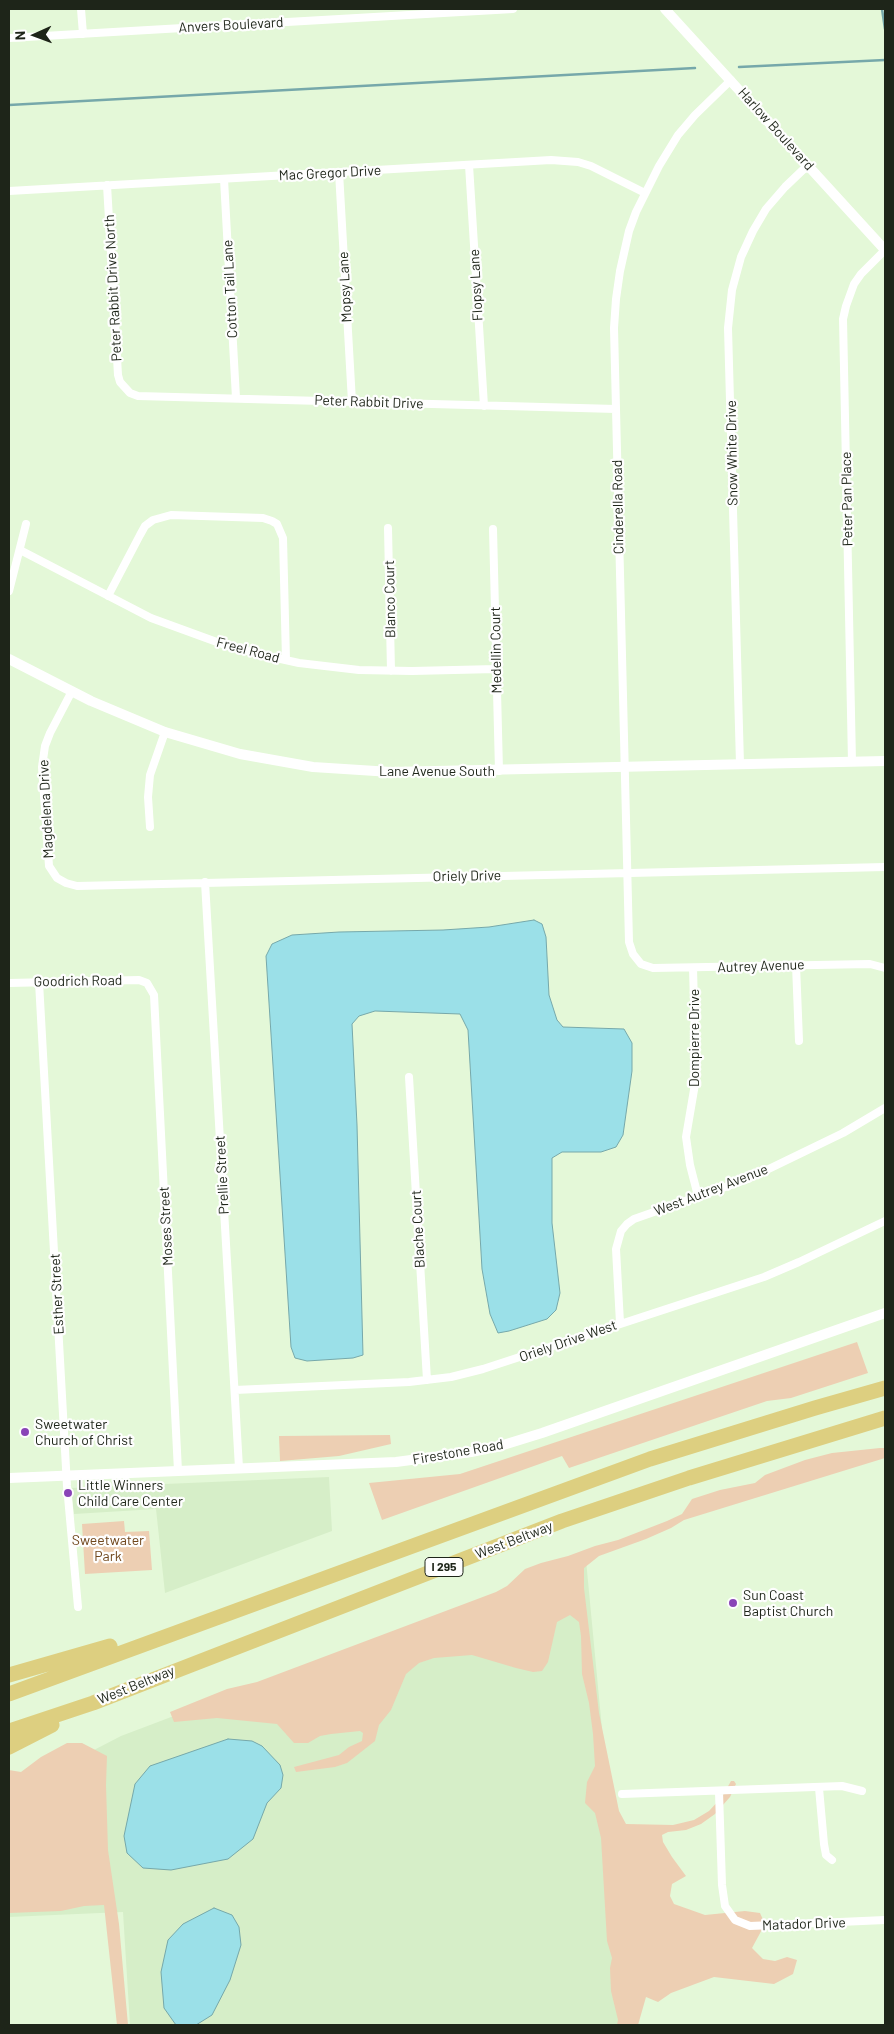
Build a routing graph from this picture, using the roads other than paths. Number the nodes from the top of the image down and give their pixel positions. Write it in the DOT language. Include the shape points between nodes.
graph roads {
  1 [pos="81,9"];
  2 [pos="513,9"];
  3 [pos="665,9"];
  4 [pos="83,34"];
  5 [pos="9,38"];
  6 [pos="731,80"];
  7 [pos="469,165"];
  8 [pos="808,165"];
  9 [pos="339,172"];
  10 [pos="224,179"];
  11 [pos="108,185"];
  12 [pos="9,191"];
  13 [pos="645,193"];
  14 [pos="885,250"];
  15 [pos="124,389"];
  16 [pos="236,398"];
  17 [pos="352,402"];
  18 [pos="484,406"];
  19 [pos="616,409"];
  20 [pos="26,524"];
  21 [pos="388,528"];
  22 [pos="493,529"];
  23 [pos="20,550"];
  24 [pos="9,590"];
  25 [pos="108,596"];
  26 [pos="9,659"];
  27 [pos="286,660"];
  28 [pos="496,669"];
  29 [pos="391,671"];
  30 [pos="72,691"];
  31 [pos="165,732"];
  32 [pos="885,761"];
  33 [pos="852,762"];
  34 [pos="740,764"];
  35 [pos="624,767"];
  36 [pos="499,770"];
  37 [pos="150,827"];
  38 [pos="885,867"];
  39 [pos="627,872"];
  40 [pos="53,873"];
  41 [pos="205,882"];
  42 [pos="641,964"];
  43 [pos="796,965"];
  44 [pos="884,967"];
  45 [pos="694,968"];
  46 [pos="39,982"];
  47 [pos="9,983"];
  48 [pos="147,983"];
  49 [pos="799,1041"];
  50 [pos="409,1078"];
  51 [pos="885,1108"];
  52 [pos="698,1196"];
  53 [pos="885,1221"];
  54 [pos="885,1313"];
  55 [pos="620,1323"];
  56 [pos="427,1380"];
  57 [pos="885,1388"];
  58 [pos="235,1390"];
  59 [pos="885,1418"];
  60 [pos="239,1468"];
  61 [pos="178,1471"];
  62 [pos="67,1476"];
  63 [pos="9,1478"];
  64 [pos="78,1606"];
  65 [pos="132,1648"];
  66 [pos="9,1675"];
  67 [pos="9,1694"];
  68 [pos="93,1703"];
  69 [pos="9,1732"];
  70 [pos="9,1747"];
  71 [pos="819,1788"];
  72 [pos="862,1791"];
  73 [pos="720,1792"];
  74 [pos="622,1794"];
  75 [pos="832,1860"];
  76 [pos="885,1920"];
  1 -- 4 [label="street"];
  2 -- 4 [label="street, Anvers Boulevard"];
  3 -- 6 [label="street, Harlow Boulevard"];
  4 -- 5 [label="street, Anvers Boulevard"];
  6 -- 8 [label="street, Harlow Boulevard"];
  6 -- 13 [label="street, Cinderella Road" via="678,135"];
  7 -- 9 [label="street, Mac Gregor Drive"];
  7 -- 13 [label="street, Mac Gregor Drive" via="551,160 578,162 604,171"];
  7 -- 18 [label="street, Flopsy Lane"];
  8 -- 14 [label="street, Harlow Boulevard"];
  8 -- 34 [label="street, Snow White Drive" via="766,209 741,257 732,290 728,328"];
  9 -- 10 [label="street, Mac Gregor Drive"];
  9 -- 17 [label="street, Mopsy Lane"];
  10 -- 11 [label="street, Mac Gregor Drive"];
  10 -- 16 [label="street, Cotton Tail Lane"];
  11 -- 12 [label="street, Mac Gregor Drive"];
  11 -- 15 [label="street, Peter Rabbit Drive North" via="118,375"];
  13 -- 19 [label="street, Cinderella Road" via="629,231 618,280 614,328"];
  14 -- 33 [label="street, Peter Pan Place" via="854,284 843,319"];
  15 -- 16 [label="street, Peter Rabbit Drive" via="138,396"];
  16 -- 17 [label="street, Peter Rabbit Drive"];
  17 -- 18 [label="street, Peter Rabbit Drive"];
  18 -- 19 [label="street, Peter Rabbit Drive"];
  19 -- 35 [label="street, Cinderella Road"];
  20 -- 23 [label="street"];
  21 -- 29 [label="street, Blanco Court"];
  22 -- 28 [label="street, Medellin Court"];
  23 -- 24 [label="street"];
  23 -- 25 [label="street, Freel Road"];
  25 -- 27 [label="street, Freel Road" via="151,618 196,635"];
  25 -- 27 [label="street" via="145,526 153,520 170,515 263,518 277,524 283,538"];
  26 -- 30 [label="street, Lane Avenue South"];
  27 -- 29 [label="street, Freel Road"];
  28 -- 29 [label="street, Freel Road"];
  28 -- 36 [label="street, Medellin Court"];
  30 -- 31 [label="street, Lane Avenue South"];
  30 -- 40 [label="street, Magdelena Drive" via="50,733 43,756 48,857"];
  31 -- 36 [label="street, Lane Avenue South" via="240,754 313,767 391,772"];
  31 -- 37 [label="street" via="150,775"];
  32 -- 33 [label="street, Lane Avenue South"];
  33 -- 34 [label="street, Lane Avenue South"];
  34 -- 35 [label="street, Lane Avenue South"];
  35 -- 36 [label="street, Lane Avenue South"];
  35 -- 39 [label="street, Cinderella Road"];
  38 -- 39 [label="street, Oriely Drive"];
  39 -- 41 [label="street, Oriely Drive"];
  39 -- 42 [label="street, Cinderella Road" via="629,942"];
  40 -- 41 [label="street, Oriely Drive" via="66,883 77,886"];
  41 -- 58 [label="street, Prellie Street"];
  42 -- 45 [label="street, Autrey Avenue" via="653,968"];
  43 -- 44 [label="street, Autrey Avenue" via="870,964"];
  43 -- 45 [label="street, Autrey Avenue"];
  43 -- 49 [label="street"];
  45 -- 52 [label="street, Dompierre Drive" via="696,1078 686,1137"];
  46 -- 47 [label="street, Goodrich Road"];
  46 -- 48 [label="street, Goodrich Road" via="139,980"];
  46 -- 62 [label="street, Esther Street"];
  48 -- 61 [label="street, Moses Street" via="154,995"];
  50 -- 56 [label="street, Blache Court"];
  51 -- 52 [label="street, West Autrey Avenue" via="772,1168"];
  52 -- 55 [label="street, West Autrey Avenue" via="634,1219 621,1231 616,1249"];
  53 -- 55 [label="street, Oriely Drive West" via="764,1277"];
  54 -- 60 [label="street, Firestone Road" via="500,1446 413,1460"];
  55 -- 56 [label="street, Oriely Drive West" via="483,1369"];
  56 -- 58 [label="street, Oriely Drive West"];
  57 -- 65 [label="highway, I 295" via="650,1459"];
  58 -- 60 [label="street, Prellie Street"];
  59 -- 68 [label="highway, West Beltway / I 295" via="688,1478 562,1521"];
  60 -- 61 [label="street, Firestone Road"];
  61 -- 62 [label="street, Firestone Road"];
  62 -- 63 [label="street, Firestone Road"];
  62 -- 64 [label="street, Esther Street"];
  65 -- 66 [label="highway" via="113,1645"];
  65 -- 67 [label="highway, I 295"];
  68 -- 69 [label="highway, West Beltway / I 295"];
  68 -- 70 [label="highway"];
  71 -- 72 [label="street" via="842,1786"];
  71 -- 73 [label="street"];
  71 -- 75 [label="street" via="824,1844 826,1855"];
  73 -- 74 [label="street"];
  73 -- 76 [label="street, Matador Drive" via="722,1886 725,1906 735,1920 750,1926"];
}
